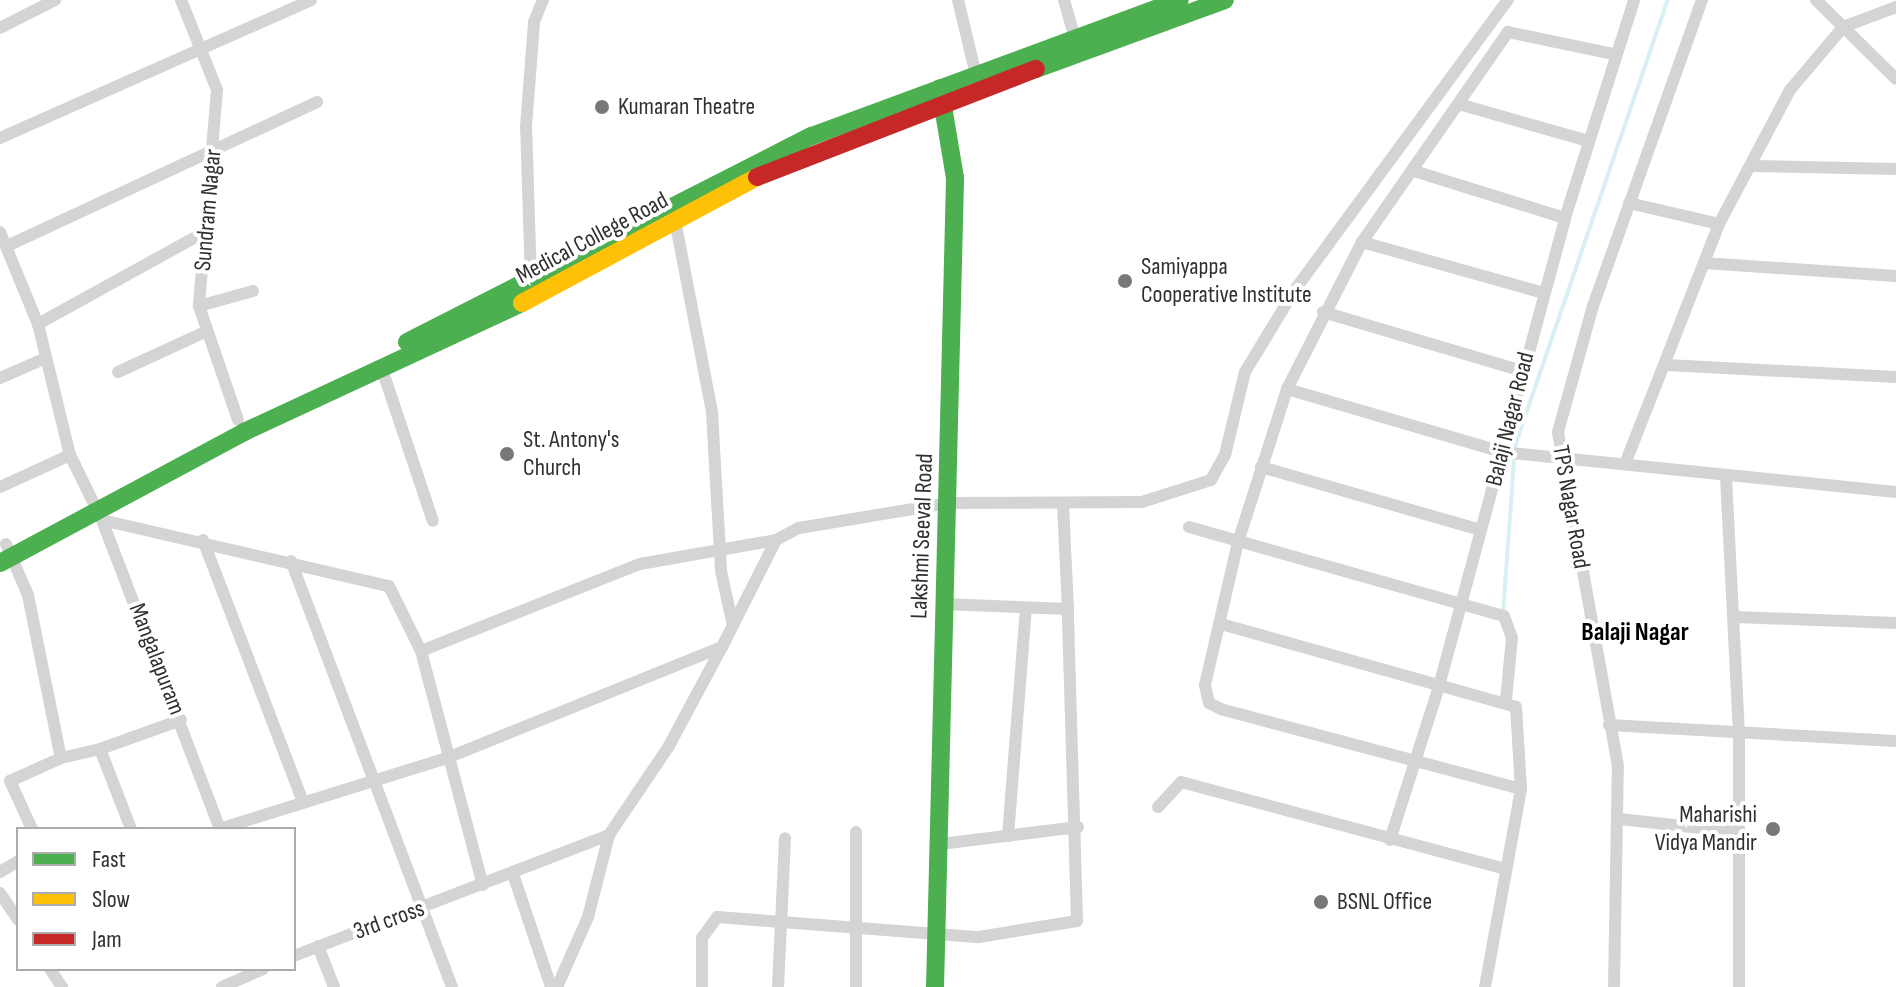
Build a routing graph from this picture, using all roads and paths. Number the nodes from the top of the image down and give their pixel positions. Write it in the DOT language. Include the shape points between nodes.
graph roads {
  1 [pos="55,0"];
  2 [pos="181,0"];
  3 [pos="311,0"];
  4 [pos="543,0"];
  5 [pos="958,0"];
  6 [pos="1064,0"];
  7 [pos="1180,0"];
  8 [pos="1225,0"];
  9 [pos="1508,0"];
  10 [pos="1634,0"];
  11 [pos="1702,0"];
  12 [pos="1816,0"];
  13 [pos="1199,4"];
  14 [pos="1896,7"];
  15 [pos="1843,27"];
  16 [pos="0,28"];
  17 [pos="1074,36"];
  18 [pos="202,52"];
  19 [pos="1613,54"];
  20 [pos="976,75"];
  21 [pos="1896,79"];
  22 [pos="944,97"];
  23 [pos="317,102"];
  24 [pos="1462,105"];
  25 [pos="0,138"];
  26 [pos="1588,141"];
  27 [pos="815,142"];
  28 [pos="214,146"];
  29 [pos="1751,166"];
  30 [pos="1896,169"];
  31 [pos="1414,171"];
  32 [pos="1629,203"];
  33 [pos="1565,218"];
  34 [pos="675,220"];
  35 [pos="1719,224"];
  36 [pos="0,232"];
  37 [pos="205,232"];
  38 [pos="1362,242"];
  39 [pos="7,246"];
  40 [pos="1704,263"];
  41 [pos="1896,276"];
  42 [pos="533,289"];
  43 [pos="253,291"];
  44 [pos="1544,293"];
  45 [pos="199,306"];
  46 [pos="1323,312"];
  47 [pos="38,324"];
  48 [pos="205,332"];
  49 [pos="46,358"];
  50 [pos="1667,365"];
  51 [pos="382,369"];
  52 [pos="1522,371"];
  53 [pos="118,372"];
  54 [pos="1896,377"];
  55 [pos="0,378"];
  56 [pos="1287,389"];
  57 [pos="238,420"];
  58 [pos="1506,452"];
  59 [pos="70,455"];
  60 [pos="1558,455"];
  61 [pos="1625,464"];
  62 [pos="1261,467"];
  63 [pos="1726,477"];
  64 [pos="0,487"];
  65 [pos="1896,492"];
  66 [pos="948,503"];
  67 [pos="1063,504"];
  68 [pos="95,509"];
  69 [pos="433,521"];
  70 [pos="1189,527"];
  71 [pos="1481,530"];
  72 [pos="203,540"];
  73 [pos="776,540"];
  74 [pos="1238,542"];
  75 [pos="720,547"];
  76 [pos="5,552"];
  77 [pos="291,561"];
  78 [pos="943,604"];
  79 [pos="1462,605"];
  80 [pos="1026,608"];
  81 [pos="1068,609"];
  82 [pos="1735,617"];
  83 [pos="1896,623"];
  84 [pos="1221,624"];
  85 [pos="733,626"];
  86 [pos="722,647"];
  87 [pos="421,651"];
  88 [pos="1439,686"];
  89 [pos="1506,700"];
  90 [pos="181,720"];
  91 [pos="1609,725"];
  92 [pos="1739,734"];
  93 [pos="1896,741"];
  94 [pos="100,749"];
  95 [pos="61,758"];
  96 [pos="447,758"];
  97 [pos="1418,763"];
  98 [pos="368,780"];
  99 [pos="5,783"];
  100 [pos="1521,789"];
  101 [pos="302,799"];
  102 [pos="1158,807"];
  103 [pos="1620,819"];
  104 [pos="219,826"];
  105 [pos="31,827"];
  106 [pos="130,827"];
  107 [pos="1078,827"];
  108 [pos="856,832"];
  109 [pos="1736,832"];
  110 [pos="609,835"];
  111 [pos="1008,836"];
  112 [pos="785,838"];
  113 [pos="1390,840"];
  114 [pos="940,844"];
  115 [pos="1506,869"];
  116 [pos="513,874"];
  117 [pos="483,885"];
  118 [pos="0,893"];
  119 [pos="419,909"];
  120 [pos="16,917"];
  121 [pos="780,922"];
  122 [pos="856,927"];
  123 [pos="935,935"];
  124 [pos="318,946"];
  125 [pos="296,955"];
  126 [pos="258,971"];
  127 [pos="222,987"];
  128 [pos="334,987"];
  129 [pos="452,987"];
  130 [pos="554,987"];
  131 [pos="702,987"];
  132 [pos="778,987"];
  133 [pos="856,987"];
  134 [pos="935,987"];
  135 [pos="1485,987"];
  136 [pos="1614,987"];
  137 [pos="1739,987"];
  1 -- 16 [label="street"];
  2 -- 18 [label="street, Sundram Nagar"];
  3 -- 18 [label="street"];
  4 -- 42 [label="street" via="534,22 526,127"];
  5 -- 20 [label="street"];
  6 -- 17 [label="street"];
  7 -- 17 [label="main road, Medical College Road"];
  8 -- 13 [label="main road, Medical College Road"];
  9 -- 67 [label="street" via="1294,291 1245,372 1225,455 1211,480 1142,502"];
  10 -- 19 [label="street, Balaji Nagar Road"];
  11 -- 32 [label="street, TPS Nagar Road"];
  12 -- 15 [label="street"];
  13 -- 22 [label="main road, Medical College Road"];
  14 -- 15 [label="street"];
  15 -- 21 [label="street"];
  15 -- 29 [label="street" via="1790,90"];
  17 -- 20 [label="main road, Medical College Road"];
  18 -- 25 [label="street"];
  18 -- 28 [label="street, Sundram Nagar" via="217,90"];
  19 -- 24 [label="street" via="1508,32"];
  19 -- 26 [label="street, Balaji Nagar Road"];
  20 -- 22 [label="main road, Medical College Road"];
  22 -- 27 [label="main road, Medical College Road"];
  22 -- 66 [label="main road, Lakshmi Seeval Road" via="955,178"];
  23 -- 28 [label="street"];
  24 -- 26 [label="street"];
  24 -- 31 [label="street"];
  26 -- 33 [label="street, Balaji Nagar Road"];
  27 -- 34 [label="main road, Medical College Road"];
  27 -- 42 [label="main road, Medical College Road"];
  28 -- 37 [label="street, Sundram Nagar"];
  28 -- 39 [label="street"];
  29 -- 30 [label="street"];
  29 -- 35 [label="street"];
  31 -- 33 [label="street"];
  31 -- 38 [label="street"];
  32 -- 35 [label="street"];
  32 -- 60 [label="street, TPS Nagar Road" via="1565,404"];
  33 -- 44 [label="street, Balaji Nagar Road"];
  34 -- 42 [label="main road, Medical College Road"];
  34 -- 75 [label="street" via="712,413"];
  35 -- 40 [label="street"];
  36 -- 39 [label="street"];
  37 -- 45 [label="street, Sundram Nagar"];
  37 -- 47 [label="street"];
  38 -- 44 [label="street"];
  38 -- 46 [label="street"];
  39 -- 47 [label="street"];
  40 -- 41 [label="street"];
  40 -- 50 [label="street"];
  42 -- 51 [label="main road, Medical College Road"];
  42 -- 57 [label="main road, Medical College Road"];
  43 -- 45 [label="street"];
  44 -- 52 [label="street, Balaji Nagar Road"];
  45 -- 48 [label="street, Sundram Nagar"];
  46 -- 52 [label="street"];
  46 -- 56 [label="street"];
  47 -- 49 [label="street"];
  48 -- 53 [label="street"];
  48 -- 57 [label="street, Sundram Nagar"];
  49 -- 55 [label="street"];
  49 -- 59 [label="street"];
  50 -- 54 [label="street"];
  50 -- 61 [label="street"];
  51 -- 68 [label="main road, Medical College Road"];
  51 -- 69 [label="street"];
  52 -- 58 [label="street, Balaji Nagar Road"];
  56 -- 58 [label="street"];
  56 -- 62 [label="street"];
  57 -- 68 [label="main road, Medical College Road"];
  58 -- 60 [label="street"];
  58 -- 71 [label="street, Balaji Nagar Road"];
  59 -- 64 [label="street"];
  59 -- 68 [label="street"];
  60 -- 61 [label="street"];
  60 -- 91 [label="street, TPS Nagar Road"];
  61 -- 63 [label="street"];
  62 -- 71 [label="street"];
  62 -- 74 [label="street"];
  63 -- 65 [label="street"];
  63 -- 82 [label="street"];
  66 -- 67 [label="street"];
  66 -- 73 [label="street" via="818,522"];
  66 -- 78 [label="main road, Lakshmi Seeval Road"];
  67 -- 81 [label="street"];
  68 -- 72 [label="street"];
  68 -- 76 [label="main road, Medical College Road"];
  68 -- 90 [label="street, Mangalapuram"];
  70 -- 74 [label="street"];
  71 -- 79 [label="street, Balaji Nagar Road"];
  72 -- 77 [label="street"];
  72 -- 101 [label="street"];
  73 -- 75 [label="street"];
  73 -- 85 [label="street"];
  74 -- 79 [label="street"];
  74 -- 84 [label="street"];
  75 -- 85 [label="street"];
  75 -- 87 [label="street" via="550,594"];
  76 -- 95 [label="street" via="28,595"];
  77 -- 87 [label="street" via="389,586"];
  77 -- 98 [label="street"];
  78 -- 80 [label="street"];
  78 -- 114 [label="main road, Lakshmi Seeval Road"];
  79 -- 88 [label="street, Balaji Nagar Road"];
  79 -- 89 [label="street" via="1504,616 1512,638"];
  80 -- 81 [label="street"];
  80 -- 111 [label="street"];
  81 -- 107 [label="street"];
  82 -- 83 [label="street"];
  82 -- 92 [label="street"];
  84 -- 88 [label="street"];
  84 -- 97 [label="street" via="1205,685 1209,703"];
  85 -- 86 [label="street"];
  86 -- 96 [label="street"];
  86 -- 110 [label="street"];
  87 -- 96 [label="street"];
  88 -- 89 [label="street"];
  88 -- 97 [label="street, Balaji Nagar Road"];
  89 -- 100 [label="street" via="1521,720"];
  90 -- 94 [label="street"];
  90 -- 104 [label="street, Mangalapuram"];
  91 -- 92 [label="street"];
  91 -- 103 [label="street, TPS Nagar Road"];
  92 -- 93 [label="street"];
  92 -- 109 [label="street"];
  94 -- 95 [label="street"];
  94 -- 106 [label="street"];
  95 -- 99 [label="street"];
  96 -- 98 [label="street"];
  96 -- 117 [label="street"];
  97 -- 100 [label="street"];
  97 -- 113 [label="street, Balaji Nagar Road"];
  98 -- 101 [label="street"];
  98 -- 119 [label="street"];
  99 -- 105 [label="street"];
  100 -- 115 [label="street"];
  101 -- 104 [label="street"];
  102 -- 113 [label="street" via="1181,782"];
  103 -- 109 [label="street"];
  103 -- 136 [label="street, TPS Nagar Road"];
  107 -- 111 [label="street"];
  107 -- 123 [label="street" via="1077,921 1045,931"];
  108 -- 122 [label="street"];
  109 -- 137 [label="street"];
  110 -- 116 [label="street, 3rd cross"];
  110 -- 130 [label="street" via="588,917"];
  111 -- 114 [label="street"];
  112 -- 121 [label="street"];
  113 -- 115 [label="street"];
  114 -- 123 [label="main road, Lakshmi Seeval Road"];
  115 -- 135 [label="street"];
  116 -- 117 [label="street, 3rd cross"];
  116 -- 130 [label="street"];
  117 -- 119 [label="street, 3rd cross"];
  118 -- 120 [label="street"];
  119 -- 124 [label="street, 3rd cross"];
  119 -- 129 [label="street"];
  121 -- 122 [label="street"];
  121 -- 131 [label="street" via="717,917 707,926"];
  121 -- 132 [label="street"];
  122 -- 123 [label="street"];
  122 -- 133 [label="street"];
  123 -- 134 [label="main road, Lakshmi Seeval Road"];
  124 -- 125 [label="street, 3rd cross"];
  124 -- 128 [label="street"];
  126 -- 127 [label="street"];
}
